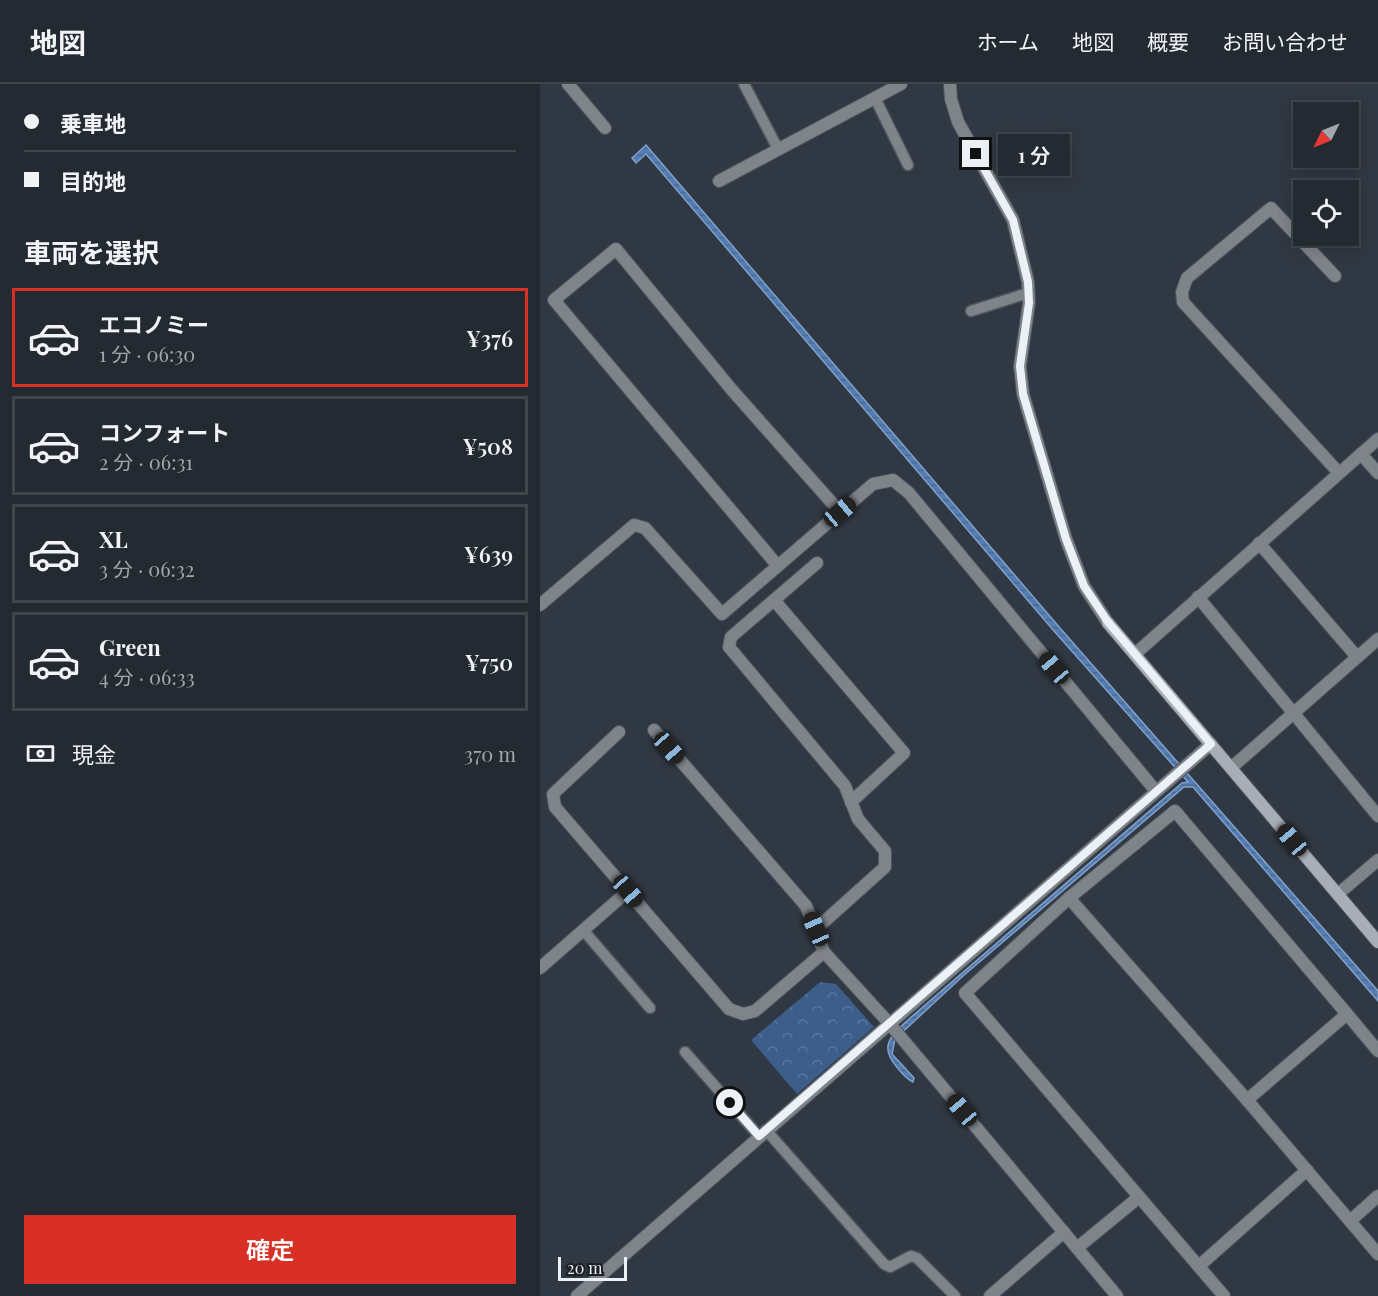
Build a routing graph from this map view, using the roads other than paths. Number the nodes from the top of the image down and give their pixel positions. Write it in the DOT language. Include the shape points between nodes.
graph roads {
  1 [pos="568,84"];
  2 [pos="744,84"];
  3 [pos="901,84"];
  4 [pos="950,84"];
  5 [pos="875,98"];
  6 [pos="605,128"];
  7 [pos="778,149"];
  8 [pos="908,165"];
  9 [pos="719,181"];
  10 [pos="1335,276"];
  11 [pos="1028,293"];
  12 [pos="971,311"];
  13 [pos="1378,440"];
  14 [pos="1361,454"];
  15 [pos="1339,473"];
  16 [pos="1378,473"];
  17 [pos="840,512"];
  18 [pos="1259,543"];
  19 [pos="817,563"];
  20 [pos="777,565"];
  21 [pos="1198,597"];
  22 [pos="774,600"];
  23 [pos="540,606"];
  24 [pos="1378,639"];
  25 [pos="1135,654"];
  26 [pos="1357,657"];
  27 [pos="1294,713"];
  28 [pos="654,730"];
  29 [pos="619,732"];
  30 [pos="1211,744"];
  31 [pos="1231,768"];
  32 [pos="1155,790"];
  33 [pos="851,802"];
  34 [pos="1378,816"];
  35 [pos="1378,860"];
  36 [pos="628,891"];
  37 [pos="1338,894"];
  38 [pos="1069,898"];
  39 [pos="816,929"];
  40 [pos="584,932"];
  41 [pos="1378,942"];
  42 [pos="824,952"];
  43 [pos="540,968"];
  44 [pos="650,1008"];
  45 [pos="1347,1014"];
  46 [pos="889,1023"];
  47 [pos="1378,1051"];
  48 [pos="685,1052"];
  49 [pos="1247,1100"];
  50 [pos="763,1133"];
  51 [pos="1307,1170"];
  52 [pos="1378,1196"];
  53 [pos="1139,1197"];
  54 [pos="1350,1221"];
  55 [pos="1064,1232"];
  56 [pos="1077,1248"];
  57 [pos="1378,1254"];
  58 [pos="1199,1266"];
  59 [pos="576,1296"];
  60 [pos="955,1296"];
  61 [pos="990,1296"];
  62 [pos="1117,1296"];
  63 [pos="1224,1296"];
  1 -- 6 [label="street"];
  2 -- 7 [label="lane"];
  3 -- 5 [label="street"];
  4 -- 11 [label="street" via="958,122 1013,220"];
  5 -- 7 [label="street"];
  5 -- 8 [label="lane"];
  7 -- 9 [label="street"];
  10 -- 15 [label="street" via="1271,208 1188,278 1182,302"];
  11 -- 12 [label="lane"];
  11 -- 25 [label="street" via="1020,366 1023,394 1084,586"];
  13 -- 14 [label="street"];
  14 -- 15 [label="street"];
  14 -- 16 [label="street"];
  15 -- 18 [label="street"];
  17 -- 20 [label="street"];
  17 -- 20 [label="street" via="732,390 616,249 554,300"];
  17 -- 32 [label="street" via="873,484 893,480 901,485"];
  18 -- 21 [label="street"];
  18 -- 26 [label="street"];
  19 -- 22 [label="street"];
  20 -- 23 [label="street" via="722,615 645,528 634,525"];
  21 -- 25 [label="street"];
  21 -- 27 [label="street"];
  22 -- 33 [label="street" via="731,637 729,647 844,786"];
  22 -- 33 [label="street" via="904,753"];
  24 -- 26 [label="street"];
  25 -- 30 [label="street"];
  26 -- 27 [label="street"];
  27 -- 31 [label="street"];
  27 -- 34 [label="street"];
  28 -- 39 [label="street" via="806,906"];
  29 -- 36 [label="street" via="553,794 555,807"];
  30 -- 31 [label="street"];
  30 -- 32 [label="street"];
  31 -- 37 [label="street"];
  32 -- 46 [label="street"];
  33 -- 39 [label="street" via="858,819 885,851 885,867"];
  35 -- 37 [label="street"];
  36 -- 40 [label="street"];
  36 -- 42 [label="street" via="729,1008 743,1014 755,1011"];
  37 -- 41 [label="street"];
  38 -- 45 [label="street" via="1175,811"];
  38 -- 49 [label="street"];
  38 -- 53 [label="street" via="965,993"];
  39 -- 42 [label="street"];
  40 -- 43 [label="street"];
  40 -- 44 [label="lane"];
  42 -- 46 [label="street"];
  45 -- 47 [label="street"];
  45 -- 49 [label="street"];
  46 -- 50 [label="street"];
  46 -- 55 [label="street"];
  48 -- 50 [label="lane"];
  49 -- 51 [label="street"];
  50 -- 59 [label="street"];
  50 -- 60 [label="lane" via="884,1264 890,1267 911,1256 917,1258"];
  51 -- 54 [label="street"];
  51 -- 58 [label="street"];
  52 -- 54 [label="street"];
  53 -- 56 [label="street"];
  53 -- 58 [label="street"];
  54 -- 57 [label="street"];
  55 -- 56 [label="street"];
  55 -- 61 [label="street"];
  56 -- 62 [label="street"];
  58 -- 63 [label="street"];
}
